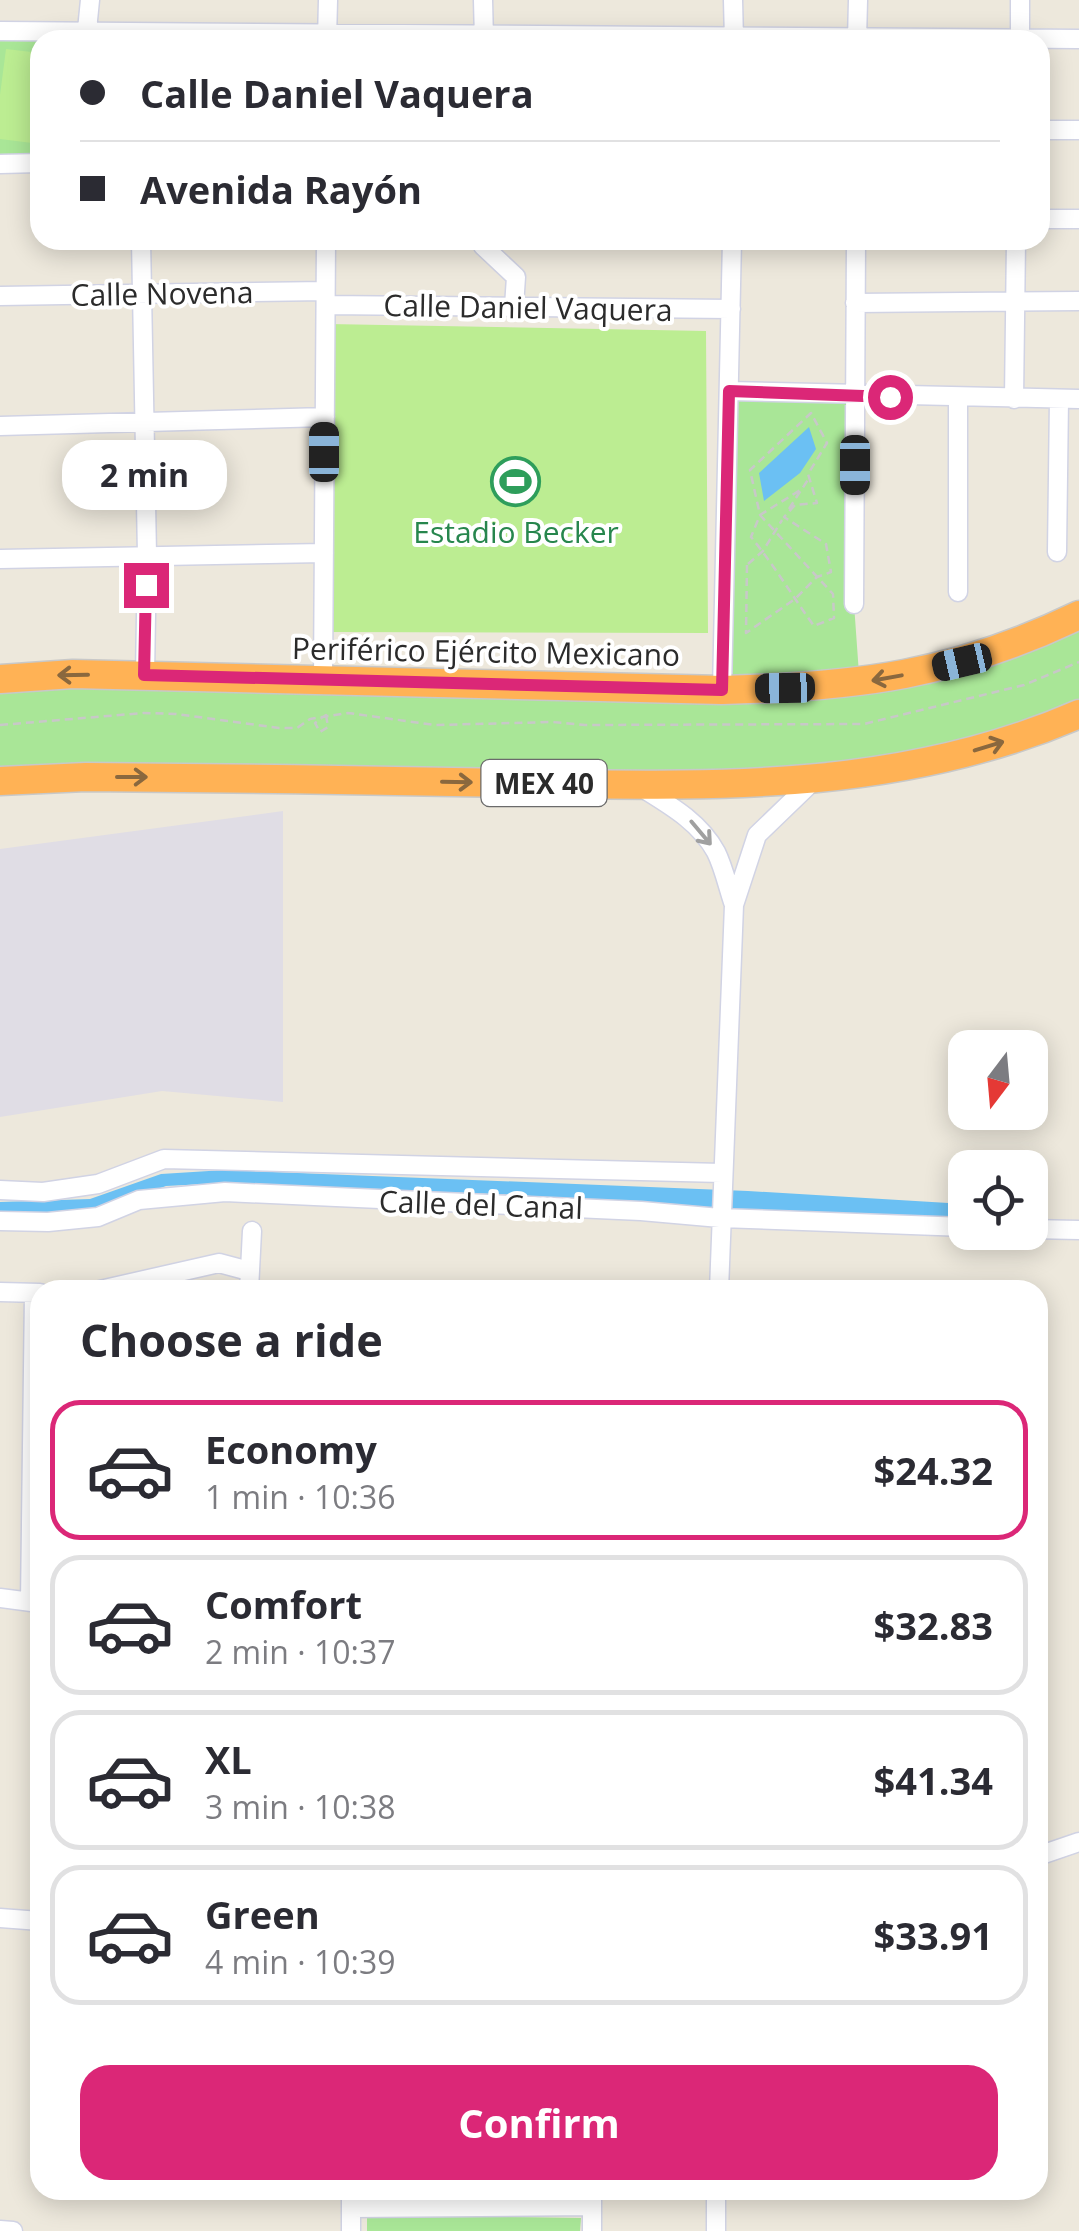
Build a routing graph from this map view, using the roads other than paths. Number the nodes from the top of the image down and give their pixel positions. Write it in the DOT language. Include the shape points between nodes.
graph roads {
  1 [pos="90,0"];
  2 [pos="328,0"];
  3 [pos="483,0"];
  4 [pos="733,0"];
  5 [pos="858,0"];
  6 [pos="1020,0"];
  7 [pos="87,30"];
  8 [pos="327,30"];
  9 [pos="484,30"];
  10 [pos="734,30"];
  11 [pos="857,30"];
  12 [pos="1020,30"];
  13 [pos="30,31"];
  14 [pos="0,32"];
  15 [pos="1050,39"];
  16 [pos="1079,39"];
  17 [pos="1050,130"];
  18 [pos="1079,130"];
  19 [pos="30,163"];
  20 [pos="0,164"];
  21 [pos="1050,219"];
  22 [pos="1079,219"];
  23 [pos="141,250"];
  24 [pos="326,250"];
  25 [pos="487,250"];
  26 [pos="732,250"];
  27 [pos="856,250"];
  28 [pos="1016,250"];
  29 [pos="141,293"];
  30 [pos="0,296"];
  31 [pos="325,298"];
  32 [pos="1014,300"];
  33 [pos="1079,301"];
  34 [pos="856,303"];
  35 [pos="514,306"];
  36 [pos="731,309"];
  37 [pos="729,391"];
  38 [pos="856,396"];
  39 [pos="958,398"];
  40 [pos="1014,399"];
  41 [pos="1059,399"];
  42 [pos="1079,399"];
  43 [pos="325,418"];
  44 [pos="145,421"];
  45 [pos="0,426"];
  46 [pos="1057,552"];
  47 [pos="324,554"];
  48 [pos="147,555"];
  49 [pos="0,559"];
  50 [pos="958,592"];
  51 [pos="854,604"];
  52 [pos="1079,616"];
  53 [pos="144,675"];
  54 [pos="0,679"];
  55 [pos="323,680"];
  56 [pos="722,690"];
  57 [pos="1079,714"];
  58 [pos="0,781"];
  59 [pos="813,781"];
  60 [pos="638,785"];
  61 [pos="734,905"];
  62 [pos="722,1173"];
  63 [pos="0,1190"];
  64 [pos="720,1218"];
  65 [pos="0,1221"];
  66 [pos="948,1226"];
  67 [pos="252,1230"];
  68 [pos="1048,1230"];
  69 [pos="1079,1230"];
  70 [pos="159,1280"];
  71 [pos="249,1280"];
  72 [pos="719,1280"];
  73 [pos="0,1292"];
  74 [pos="30,1293"];
  75 [pos="0,1598"];
  76 [pos="30,1601"];
  77 [pos="1079,1842"];
  78 [pos="1048,1853"];
  79 [pos="0,1918"];
  80 [pos="30,1921"];
  81 [pos="352,2200"];
  82 [pos="592,2200"];
  83 [pos="716,2200"];
  84 [pos="0,2230"];
  85 [pos="13,2231"];
  86 [pos="352,2231"];
  87 [pos="592,2231"];
  88 [pos="716,2231"];
  1 -- 7 [label="street"];
  2 -- 8 [label="street"];
  3 -- 9 [label="street"];
  4 -- 10 [label="street"];
  5 -- 11 [label="street"];
  6 -- 12 [label="street"];
  13 -- 14 [label="street"];
  15 -- 16 [label="street"];
  17 -- 18 [label="street"];
  19 -- 20 [label="street"];
  21 -- 22 [label="street"];
  23 -- 29 [label="street"];
  24 -- 31 [label="street"];
  25 -- 35 [label="street" via="516,277"];
  26 -- 36 [label="street"];
  27 -- 34 [label="street"];
  28 -- 32 [label="street"];
  29 -- 30 [label="street, Calle Novena"];
  29 -- 31 [label="street, Calle Novena"];
  29 -- 44 [label="street"];
  31 -- 35 [label="street, Calle Daniel Vaquera"];
  31 -- 43 [label="street"];
  32 -- 33 [label="street"];
  32 -- 34 [label="street"];
  32 -- 40 [label="street"];
  34 -- 38 [label="street"];
  35 -- 36 [label="street, Calle Daniel Vaquera"];
  36 -- 37 [label="street"];
  37 -- 38 [label="street"];
  37 -- 56 [label="street"];
  38 -- 39 [label="street"];
  38 -- 51 [label="street"];
  39 -- 40 [label="street"];
  39 -- 50 [label="street"];
  40 -- 41 [label="street"];
  41 -- 42 [label="street"];
  41 -- 46 [label="street"];
  43 -- 44 [label="street"];
  43 -- 47 [label="street"];
  44 -- 45 [label="street"];
  44 -- 48 [label="street"];
  47 -- 48 [label="street"];
  47 -- 55 [label="street"];
  48 -- 49 [label="street"];
  48 -- 53 [label="street"];
  52 -- 56 [label="highway, Periférico Ejército Mexicano, one-way" via="962,662 890,678"];
  53 -- 54 [label="highway, Periférico Ejército Mexicano, one-way"];
  53 -- 55 [label="highway, Periférico Ejército Mexicano"];
  55 -- 56 [label="highway, Periférico Ejército Mexicano"];
  59 -- 57 [label="highway, MEX 40, one-way" via="985,748"];
  58 -- 60 [label="highway, MEX 40, one-way"];
  59 -- 60 [label="highway, MEX 40"];
  59 -- 61 [label="street" via="757,836"];
  60 -- 61 [label="street, one-way" via="704,834"];
  61 -- 62 [label="street"];
  62 -- 63 [label="street" via="164,1158 98,1184"];
  62 -- 64 [label="street"];
  64 -- 65 [label="street, Calle del Canal" via="225,1192 139,1200 98,1217"];
  64 -- 66 [label="street, Calle del Canal"];
  64 -- 72 [label="street"];
  67 -- 71 [label="street"];
  68 -- 69 [label="street"];
  70 -- 71 [label="street" via="219,1263"];
  73 -- 74 [label="street"];
  75 -- 76 [label="street"];
  77 -- 78 [label="street"];
  79 -- 80 [label="street"];
  81 -- 86 [label="street"];
  82 -- 87 [label="street"];
  83 -- 88 [label="street"];
  84 -- 85 [label="street"];
}
